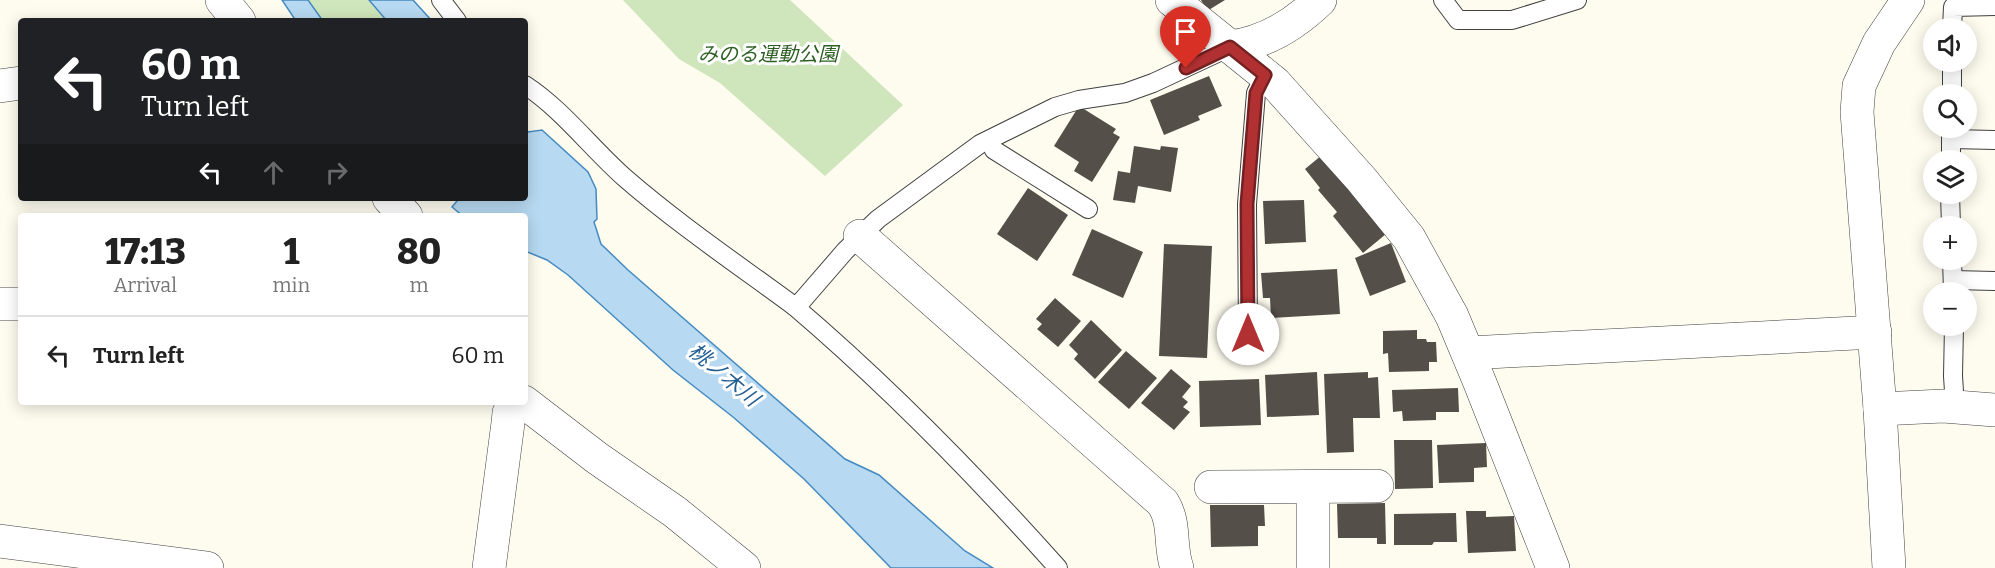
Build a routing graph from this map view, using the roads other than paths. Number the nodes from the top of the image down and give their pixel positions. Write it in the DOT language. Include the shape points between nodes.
graph roads {
  1 [pos="222,0"];
  2 [pos="441,0"];
  3 [pos="1172,0"];
  4 [pos="1319,0"];
  5 [pos="1443,0"];
  6 [pos="1577,0"];
  7 [pos="1908,0"];
  8 [pos="1995,6"];
  9 [pos="237,18"];
  10 [pos="455,18"];
  11 [pos="1952,18"];
  12 [pos="1230,47"];
  13 [pos="1265,75"];
  14 [pos="18,83"];
  15 [pos="0,86"];
  16 [pos="528,87"];
  17 [pos="1977,137"];
  18 [pos="988,140"];
  19 [pos="1995,140"];
  20 [pos="392,201"];
  21 [pos="1088,208"];
  22 [pos="403,213"];
  23 [pos="860,236"];
  24 [pos="1995,281"];
  25 [pos="1977,283"];
  26 [pos="0,304"];
  27 [pos="18,304"];
  28 [pos="794,306"];
  29 [pos="1875,332"];
  30 [pos="1248,334"];
  31 [pos="1954,336"];
  32 [pos="1468,353"];
  33 [pos="513,405"];
  34 [pos="528,405"];
  35 [pos="1955,407"];
  36 [pos="1880,409"];
  37 [pos="1995,410"];
  38 [pos="1210,486"];
  39 [pos="1377,486"];
  40 [pos="1313,487"];
  41 [pos="0,541"];
  42 [pos="207,568"];
  43 [pos="489,568"];
  44 [pos="744,568"];
  45 [pos="1058,568"];
  46 [pos="1177,568"];
  47 [pos="1313,568"];
  48 [pos="1553,568"];
  49 [pos="1888,568"];
  1 -- 9 [label="street"];
  2 -- 10 [label="lane"];
  3 -- 12 [label="street"];
  4 -- 12 [label="street" via="1278,32 1249,45"];
  5 -- 6 [label="lane" via="1458,20 1512,20"];
  7 -- 29 [label="street" via="1879,43 1859,86 1857,112"];
  8 -- 11 [label="lane" via="1953,8"];
  12 -- 13 [label="street"];
  12 -- 18 [label="lane" via="1125,93 1055,107"];
  13 -- 30 [label="lane" via="1256,93 1247,204"];
  13 -- 32 [label="street" via="1361,179 1409,238"];
  14 -- 15 [label="street"];
  16 -- 28 [label="lane" via="546,99 660,207"];
  17 -- 19 [label="lane"];
  18 -- 21 [label="lane" via="994,150"];
  18 -- 23 [label="lane" via="948,166"];
  20 -- 22 [label="street"];
  23 -- 28 [label="lane"];
  23 -- 46 [label="street" via="1163,503 1171,517"];
  24 -- 25 [label="lane"];
  26 -- 27 [label="street"];
  28 -- 45 [label="lane" via="930,431"];
  29 -- 32 [label="street"];
  29 -- 36 [label="street"];
  31 -- 35 [label="lane"];
  32 -- 48 [label="street"];
  33 -- 43 [label="street" via="509,412"];
  34 -- 44 [label="street" via="597,459 675,512"];
  35 -- 36 [label="street"];
  35 -- 37 [label="street"];
  36 -- 49 [label="street"];
  38 -- 40 [label="street"];
  39 -- 40 [label="street"];
  40 -- 47 [label="street"];
  41 -- 42 [label="street"];
}
